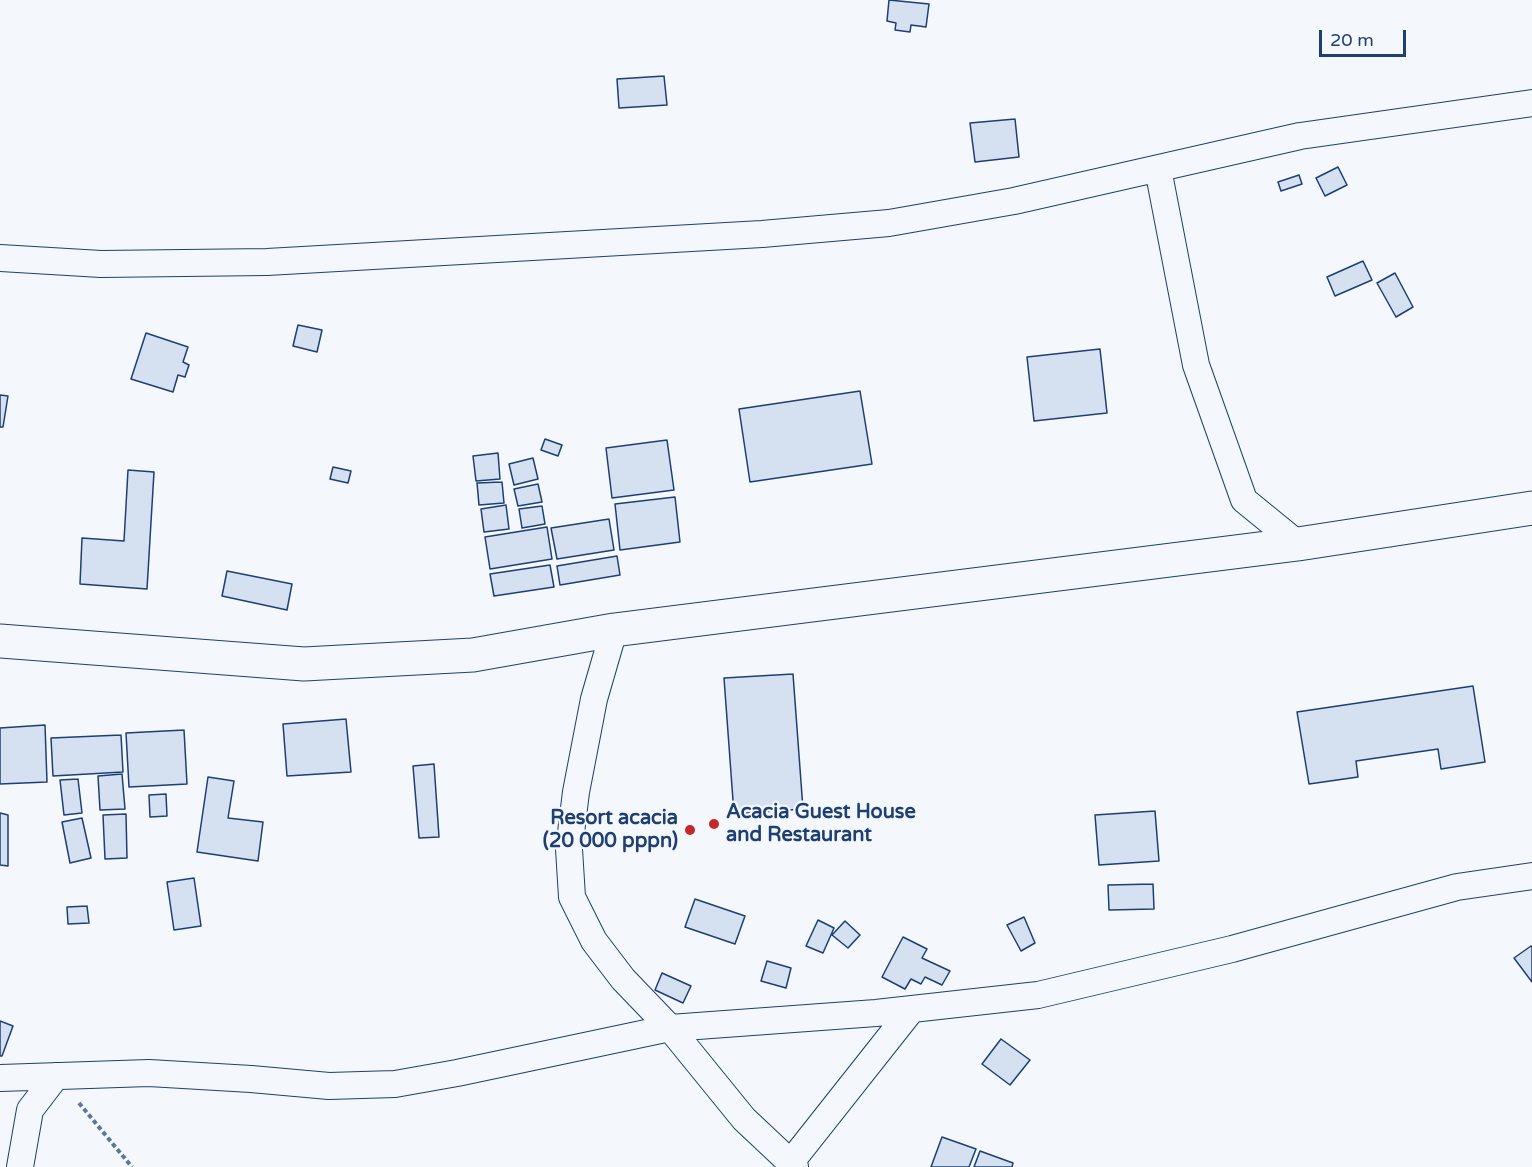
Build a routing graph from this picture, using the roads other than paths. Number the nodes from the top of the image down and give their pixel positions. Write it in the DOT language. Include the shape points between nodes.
graph roads {
  1 [pos="1532,103"];
  2 [pos="1158,169"];
  3 [pos="0,258"];
  4 [pos="1532,508"];
  5 [pos="1298,544"];
  6 [pos="614,630"];
  7 [pos="6,645"];
  8 [pos="1532,876"];
  9 [pos="912,1009"];
  10 [pos="670,1028"];
  11 [pos="56,1076"];
  12 [pos="0,1078"];
  13 [pos="793,1164"];
  14 [pos="20,1167"];
  1 -- 2 [label="street" via="1300,136"];
  2 -- 3 [label="street" via="889,224 762,234 267,262 101,264"];
  2 -- 5 [label="street" via="1196,365 1244,500"];
  4 -- 5 [label="main road"];
  5 -- 6 [label="main road"];
  6 -- 7 [label="main road" via="473,655 304,664"];
  6 -- 10 [label="street" via="594,699 576,792 569,849 572,897 594,941 623,979"];
  8 -- 9 [label="street" via="1457,887 1232,949 1038,995"];
  9 -- 10 [label="street"];
  9 -- 13 [label="street"];
  10 -- 11 [label="street" via="395,1084 329,1086 149,1072"];
  10 -- 13 [label="street" via="744,1119"];
  11 -- 12 [label="street"];
  11 -- 14 [label="street" via="30,1110"];
}
